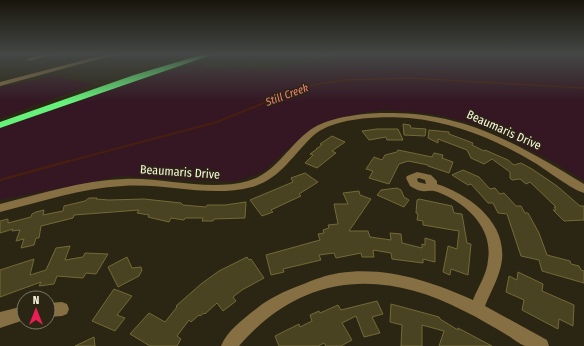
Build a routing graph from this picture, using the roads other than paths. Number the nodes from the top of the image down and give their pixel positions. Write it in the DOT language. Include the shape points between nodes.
graph roads {
  1 [pos="53,70"];
  2 [pos="151,70"];
  3 [pos="158,70"];
  4 [pos="0,84"];
  5 [pos="0,122"];
  6 [pos="0,125"];
  7 [pos="431,186"];
  8 [pos="584,189"];
  9 [pos="0,208"];
  10 [pos="477,310"];
  11 [pos="16,315"];
  12 [pos="0,320"];
  13 [pos="229,346"];
  14 [pos="540,346"];
  1 -- 4 [label="street"];
  2 -- 5 [label="highway" via="75,94"];
  3 -- 6 [label="highway"];
  7 -- 10 [label="street" via="470,204 490,230 495,243 495,260"];
  8 -- 9 [label="street, Beaumaris Drive" via="539,160 478,130 440,119 387,114 336,122 315,130 280,168 254,183 223,188 123,182"];
  10 -- 13 [label="street" via="434,289 400,280 368,276 339,279 320,284 276,303 237,335"];
  10 -- 14 [label="street"];
  11 -- 12 [label="street"];
}
